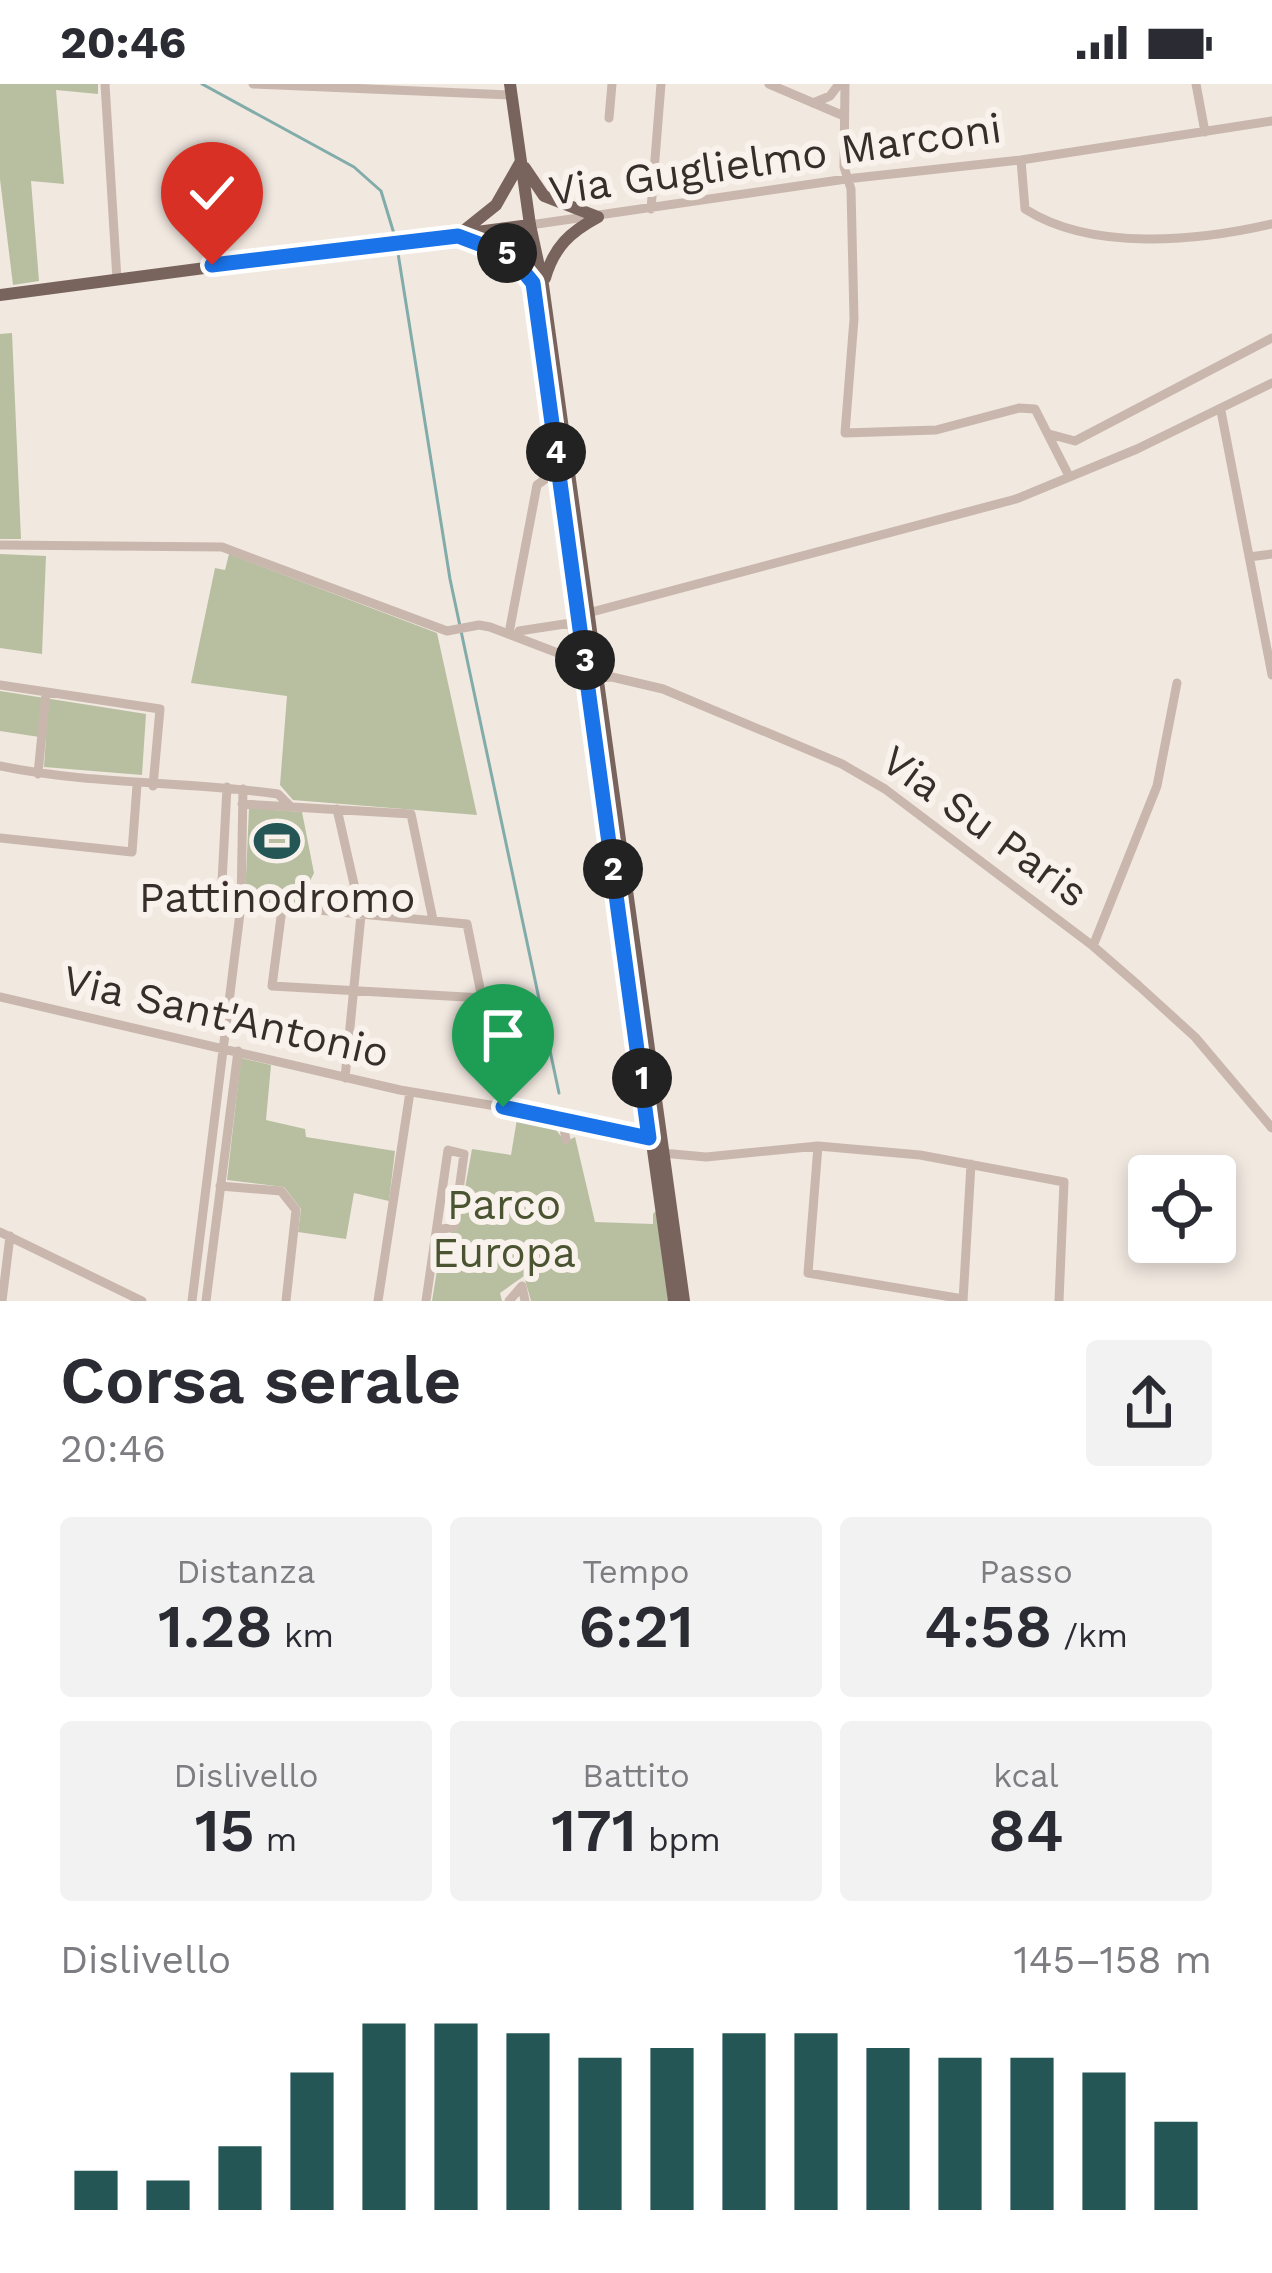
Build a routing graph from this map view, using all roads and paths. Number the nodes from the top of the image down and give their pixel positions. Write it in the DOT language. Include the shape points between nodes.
graph roads {
  1 [pos="105,84"];
  2 [pos="253,84"];
  3 [pos="612,84"];
  4 [pos="661,84"];
  5 [pos="769,84"];
  6 [pos="842,84"];
  7 [pos="1196,84"];
  8 [pos="511,89"];
  9 [pos="812,103"];
  10 [pos="844,116"];
  11 [pos="609,118"];
  12 [pos="1272,121"];
  13 [pos="1205,132"];
  14 [pos="1022,160"];
  15 [pos="521,162"];
  16 [pos="846,179"];
  17 [pos="651,209"];
  18 [pos="598,217"];
  19 [pos="1272,224"];
  20 [pos="530,225"];
  21 [pos="458,236"];
  22 [pos="117,280"];
  23 [pos="538,284"];
  24 [pos="0,295"];
  25 [pos="1272,338"];
  26 [pos="1272,383"];
  27 [pos="1221,411"];
  28 [pos="1049,434"];
  29 [pos="558,470"];
  30 [pos="1069,476"];
  31 [pos="0,545"];
  32 [pos="1272,554"];
  33 [pos="1249,557"];
  34 [pos="577,600"];
  35 [pos="588,613"];
  36 [pos="572,623"];
  37 [pos="513,634"];
  38 [pos="1272,675"];
  39 [pos="597,678"];
  40 [pos="1177,683"];
  41 [pos="0,685"];
  42 [pos="46,692"];
  43 [pos="0,766"];
  44 [pos="38,774"];
  45 [pos="137,785"];
  46 [pos="153,786"];
  47 [pos="227,788"];
  48 [pos="243,789"];
  49 [pos="242,803"];
  50 [pos="290,806"];
  51 [pos="337,809"];
  52 [pos="0,838"];
  53 [pos="241,905"];
  54 [pos="282,909"];
  55 [pos="361,915"];
  56 [pos="433,920"];
  57 [pos="1093,946"];
  58 [pos="354,989"];
  59 [pos="0,997"];
  60 [pos="483,998"];
  61 [pos="222,1046"];
  62 [pos="238,1051"];
  63 [pos="345,1078"];
  64 [pos="410,1092"];
  65 [pos="503,1107"];
  66 [pos="562,1117"];
  67 [pos="1272,1128"];
  68 [pos="649,1138"];
  69 [pos="566,1140"];
  70 [pos="818,1146"];
  71 [pos="448,1150"];
  72 [pos="662,1153"];
  73 [pos="971,1165"];
  74 [pos="220,1186"];
  75 [pos="5,1234"];
  76 [pos="963,1300"];
  77 [pos="2,1301"];
  78 [pos="142,1301"];
  79 [pos="192,1301"];
  80 [pos="206,1301"];
  81 [pos="286,1301"];
  82 [pos="378,1301"];
  83 [pos="426,1301"];
  84 [pos="509,1301"];
  85 [pos="525,1301"];
  86 [pos="674,1301"];
  87 [pos="684,1301"];
  88 [pos="1059,1301"];
  1 -- 22 [label="street"];
  2 -- 8 [label="street"];
  3 -- 11 [label="street"];
  4 -- 17 [label="street"];
  5 -- 9 [label="street"];
  6 -- 9 [label="street"];
  6 -- 10 [label="street"];
  7 -- 13 [label="street"];
  8 -- 15 [label="main road"];
  9 -- 10 [label="street"];
  10 -- 16 [label="street"];
  12 -- 13 [label="street, Via Guglielmo Marconi"];
  13 -- 14 [label="street, Via Guglielmo Marconi"];
  14 -- 16 [label="street, Via Guglielmo Marconi"];
  14 -- 19 [label="street" via="1025,209 1087,232 1176,241"];
  15 -- 18 [label="main road" via="544,196"];
  15 -- 20 [label="main road"];
  15 -- 21 [label="main road" via="496,205"];
  16 -- 17 [label="street, Via Guglielmo Marconi"];
  16 -- 28 [label="street" via="854,319 845,433 936,430 1030,408"];
  17 -- 18 [label="street, Via Guglielmo Marconi"];
  18 -- 20 [label="street, Via Guglielmo Marconi"];
  18 -- 23 [label="main road" via="558,247"];
  20 -- 21 [label="main road, Via Guglielmo Marconi"];
  20 -- 23 [label="main road"];
  21 -- 22 [label="main road, Via Guglielmo Marconi"];
  21 -- 23 [label="main road" via="511,256"];
  22 -- 24 [label="main road, Via Guglielmo Marconi"];
  23 -- 29 [label="main road"];
  23 -- 35 [label="main road"];
  25 -- 28 [label="street" via="1075,441"];
  26 -- 27 [label="street"];
  27 -- 30 [label="street"];
  27 -- 33 [label="street"];
  28 -- 30 [label="street"];
  29 -- 34 [label="main road"];
  29 -- 37 [label="street" via="537,485"];
  30 -- 35 [label="street" via="1016,499"];
  31 -- 37 [label="street" via="222,547 451,630"];
  32 -- 33 [label="street"];
  33 -- 38 [label="street"];
  34 -- 36 [label="street"];
  34 -- 68 [label="main road"];
  35 -- 39 [label="main road"];
  36 -- 37 [label="street"];
  36 -- 37 [label="street" via="573,646 563,655"];
  39 -- 57 [label="street, Via Su Paris" via="663,689 842,764"];
  39 -- 72 [label="main road"];
  40 -- 57 [label="street" via="1157,786"];
  41 -- 42 [label="street"];
  42 -- 44 [label="street"];
  42 -- 46 [label="street" via="160,709"];
  43 -- 44 [label="street"];
  44 -- 45 [label="street"];
  45 -- 46 [label="street"];
  45 -- 52 [label="street" via="132,852"];
  46 -- 47 [label="street"];
  47 -- 48 [label="street"];
  47 -- 53 [label="street" via="221,901"];
  48 -- 49 [label="street"];
  48 -- 50 [label="street" via="278,794"];
  49 -- 50 [label="street"];
  49 -- 53 [label="street"];
  50 -- 51 [label="street"];
  51 -- 55 [label="street"];
  51 -- 56 [label="street" via="411,814"];
  53 -- 54 [label="street"];
  53 -- 61 [label="street"];
  54 -- 55 [label="street"];
  54 -- 58 [label="street" via="272,986"];
  55 -- 56 [label="street"];
  55 -- 58 [label="street"];
  56 -- 60 [label="street" via="467,924"];
  57 -- 67 [label="street, Via Su Paris" via="1195,1036"];
  58 -- 60 [label="street"];
  58 -- 63 [label="street"];
  59 -- 61 [label="street, Via Sant'Antonio"];
  60 -- 65 [label="street"];
  61 -- 62 [label="street, Via Sant'Antonio"];
  61 -- 79 [label="street"];
  62 -- 63 [label="street, Via Sant'Antonio"];
  62 -- 74 [label="street"];
  63 -- 64 [label="street, Via Sant'Antonio"];
  64 -- 65 [label="street, Via Sant'Antonio"];
  64 -- 82 [label="street"];
  65 -- 66 [label="street, Via Sant'Antonio"];
  66 -- 68 [label="street, Via Sant'Antonio"];
  66 -- 69 [label="street"];
  68 -- 86 [label="main road"];
  70 -- 72 [label="street"];
  70 -- 73 [label="street"];
  70 -- 76 [label="street" via="808,1273"];
  71 -- 83 [label="street" via="464,1154 454,1227 437,1230"];
  72 -- 87 [label="main road"];
  73 -- 76 [label="street"];
  73 -- 88 [label="street" via="1064,1182"];
  74 -- 80 [label="street"];
  74 -- 81 [label="street" via="281,1191 296,1210"];
  75 -- 77 [label="street"];
  75 -- 78 [label="street"];
  84 -- 85 [label="street" via="522,1286"];
}
